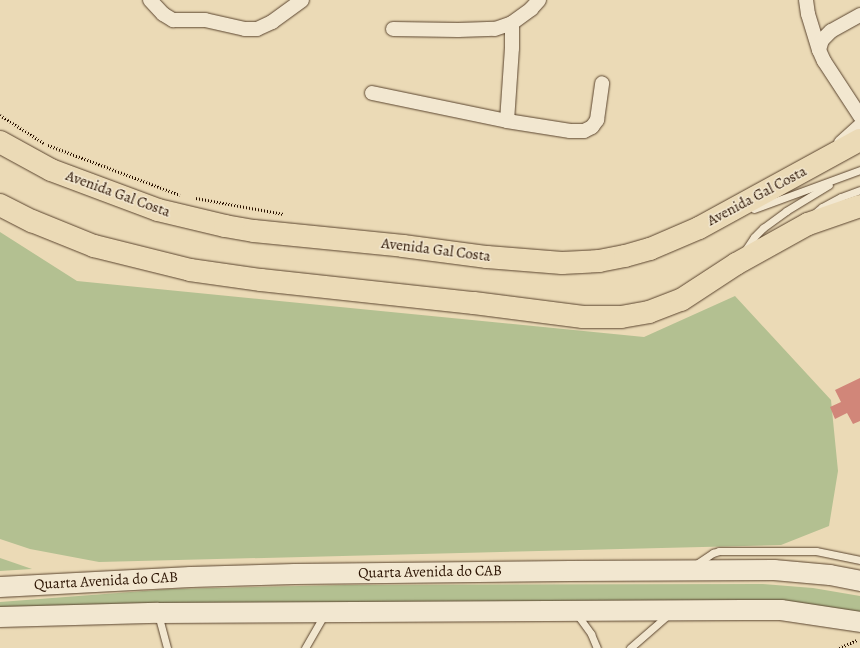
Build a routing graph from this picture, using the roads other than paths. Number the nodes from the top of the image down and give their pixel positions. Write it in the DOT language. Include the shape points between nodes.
graph roads {
  1 [pos="150,0"];
  2 [pos="302,0"];
  3 [pos="539,0"];
  4 [pos="806,0"];
  5 [pos="860,15"];
  6 [pos="512,23"];
  7 [pos="393,30"];
  8 [pos="819,50"];
  9 [pos="602,83"];
  10 [pos="372,93"];
  11 [pos="860,116"];
  12 [pos="507,121"];
  13 [pos="860,126"];
  14 [pos="860,140"];
  15 [pos="0,142"];
  16 [pos="831,161"];
  17 [pos="860,170"];
  18 [pos="841,178"];
  19 [pos="860,190"];
  20 [pos="0,205"];
  21 [pos="860,206"];
  22 [pos="735,218"];
  23 [pos="808,224"];
  24 [pos="699,228"];
  25 [pos="736,264"];
  26 [pos="860,560"];
  27 [pos="689,570"];
  28 [pos="860,581"];
  29 [pos="0,587"];
  30 [pos="574,610"];
  31 [pos="673,610"];
  32 [pos="325,613"];
  33 [pos="158,614"];
  34 [pos="0,617"];
  35 [pos="860,622"];
  36 [pos="167,648"];
  37 [pos="305,648"];
  38 [pos="597,648"];
  39 [pos="630,648"];
  1 -- 2 [label="street" via="163,14 173,20 205,20 245,29 257,29 272,22"];
  3 -- 6 [label="street"];
  4 -- 8 [label="street"];
  5 -- 8 [label="street" via="831,31 822,40"];
  6 -- 7 [label="street" via="495,29 479,30"];
  6 -- 12 [label="street"];
  8 -- 11 [label="street"];
  9 -- 12 [label="street" via="597,120 592,127 584,131"];
  10 -- 12 [label="street"];
  13 -- 16 [label="street"];
  14 -- 16 [label="main road, Avenida Gal Costa"];
  15 -- 24 [label="main road, Avenida Gal Costa" via="51,170 158,210 254,231 562,263 599,261 625,256 650,249"];
  16 -- 18 [label="lane" via="767,196 748,212"];
  16 -- 24 [label="main road, Avenida Gal Costa"];
  17 -- 18 [label="lane"];
  18 -- 25 [label="lane" via="763,228"];
  19 -- 23 [label="lane" via="822,207"];
  20 -- 25 [label="main road" via="94,246 190,270 583,317 621,317 649,312 681,300"];
  21 -- 23 [label="main road"];
  22 -- 24 [label="lane"];
  23 -- 25 [label="main road"];
  26 -- 27 [label="lane" via="816,551 719,551"];
  27 -- 28 [label="main road, Quarta Avenida do CAB" via="774,570 830,575"];
  27 -- 29 [label="main road, Quarta Avenida do CAB" via="303,574"];
  30 -- 31 [label="main road"];
  30 -- 32 [label="main road"];
  30 -- 38 [label="lane" via="591,634"];
  31 -- 35 [label="main road" via="781,610"];
  31 -- 39 [label="lane"];
  32 -- 33 [label="main road"];
  32 -- 37 [label="lane"];
  33 -- 34 [label="main road"];
  33 -- 36 [label="lane"];
}
